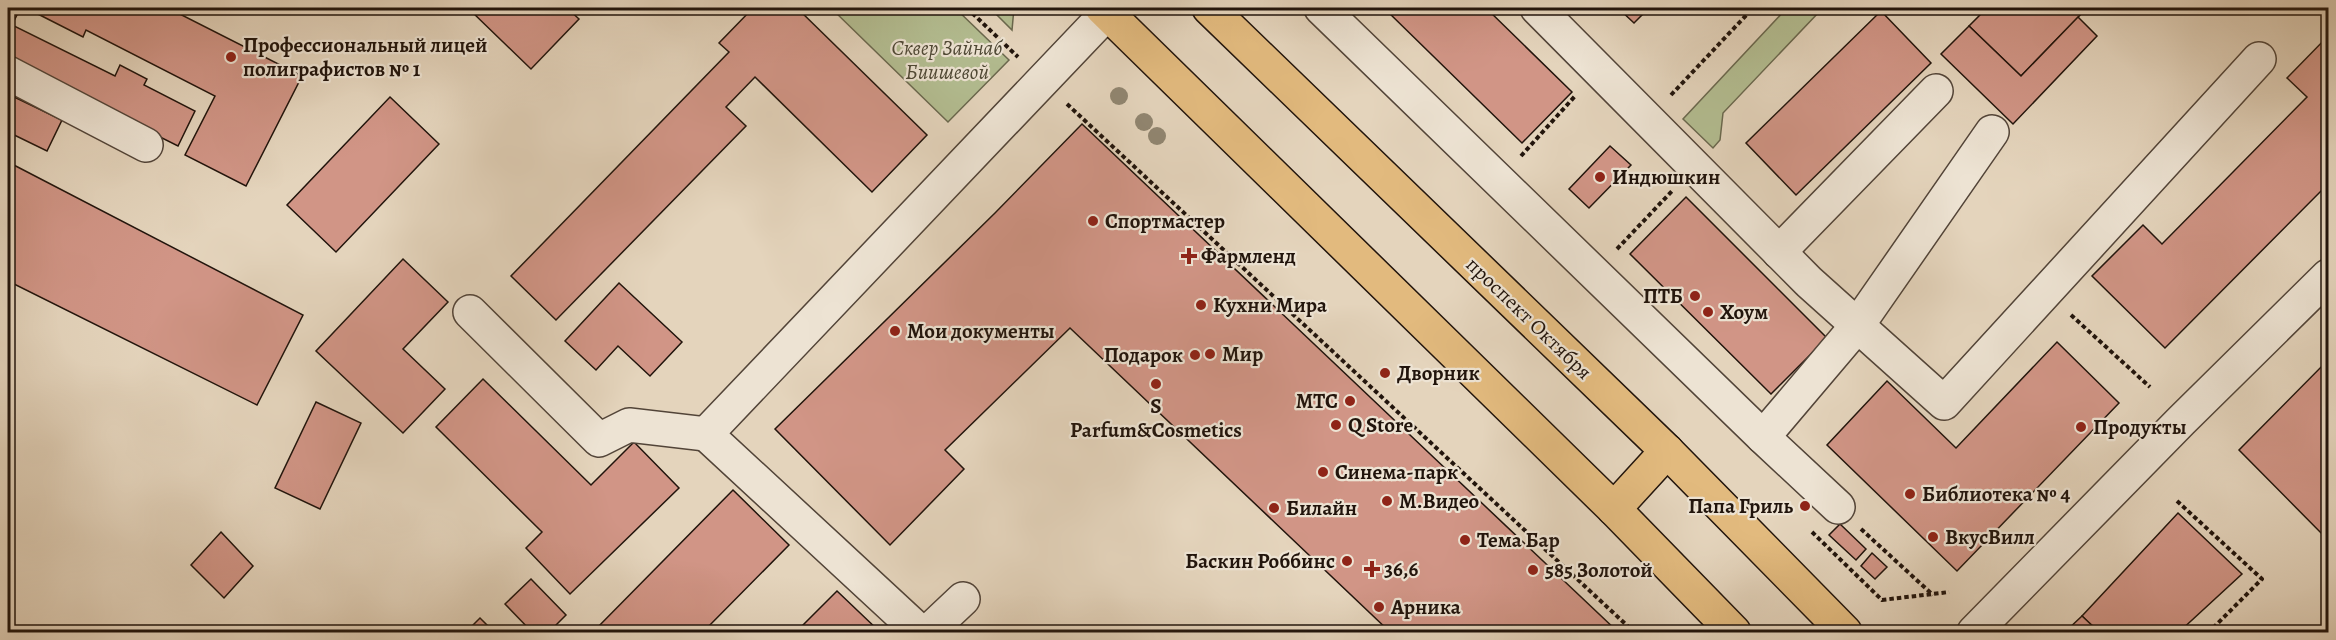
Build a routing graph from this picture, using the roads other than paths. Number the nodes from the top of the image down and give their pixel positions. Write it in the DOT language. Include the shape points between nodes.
graph roads {
  1 [pos="1209,8"];
  2 [pos="1537,8"];
  3 [pos="1105,10"];
  4 [pos="1338,13"];
  5 [pos="2259,59"];
  6 [pos="8,73"];
  7 [pos="1936,91"];
  8 [pos="1992,132"];
  9 [pos="146,145"];
  10 [pos="1779,252"];
  11 [pos="2328,276"];
  12 [pos="470,312"];
  13 [pos="1857,326"];
  14 [pos="706,434"];
  15 [pos="1763,437"];
  16 [pos="1667,451"];
  17 [pos="1838,507"];
  18 [pos="1614,509"];
  19 [pos="963,598"];
  20 [pos="920,633"];
  21 [pos="928,633"];
  22 [pos="1734,633"];
  23 [pos="1845,633"];
  24 [pos="1974,633"];
  1 -- 16 [label="main road, проспект Октября"];
  2 -- 10 [label="street"];
  3 -- 14 [label="street"];
  3 -- 18 [label="main road"];
  4 -- 15 [label="street"];
  5 -- 13 [label="street" via="1944,403"];
  6 -- 9 [label="street"];
  7 -- 10 [label="street"];
  8 -- 13 [label="street"];
  10 -- 13 [label="street"];
  11 -- 24 [label="street"];
  12 -- 14 [label="street" via="599,440 629,425"];
  13 -- 15 [label="street"];
  14 -- 20 [label="street"];
  15 -- 17 [label="street"];
  16 -- 18 [label="main road"];
  16 -- 23 [label="main road, проспект Октября"];
  18 -- 22 [label="main road"];
  19 -- 21 [label="street"];
}
